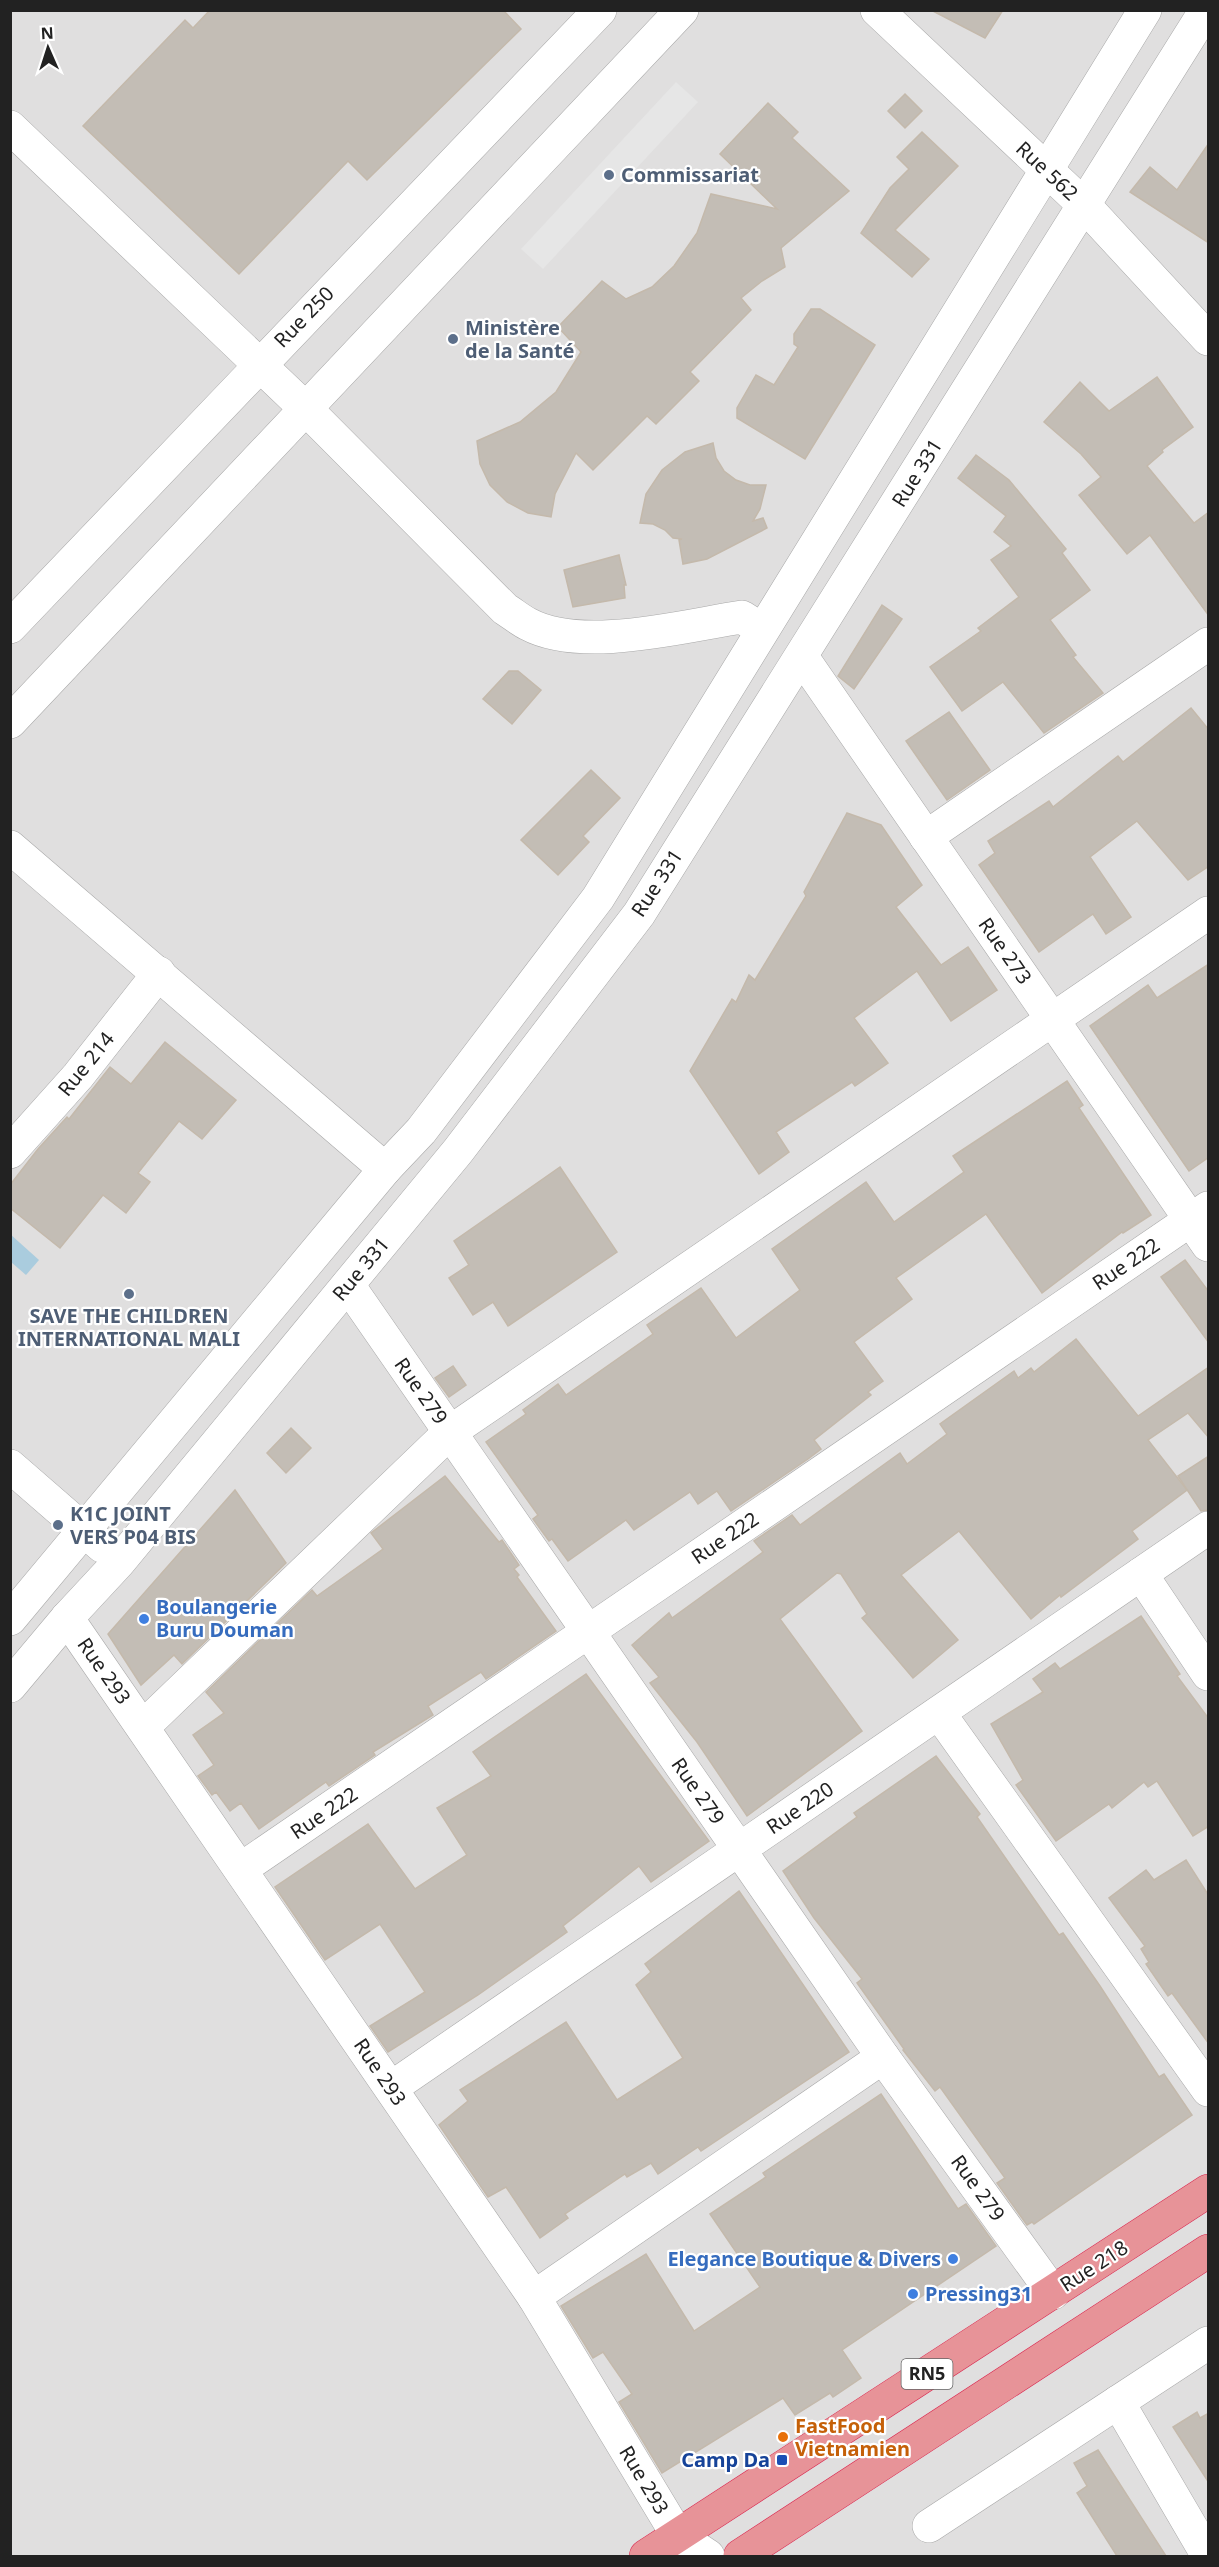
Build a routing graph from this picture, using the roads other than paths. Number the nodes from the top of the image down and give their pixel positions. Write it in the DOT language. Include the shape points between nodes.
graph roads {
  1 [pos="600,10"];
  2 [pos="682,10"];
  3 [pos="877,10"];
  4 [pos="1144,10"];
  5 [pos="1206,10"];
  6 [pos="10,127"];
  7 [pos="1045,170"];
  8 [pos="1085,207"];
  9 [pos="1209,339"];
  10 [pos="258,365"];
  11 [pos="306,409"];
  12 [pos="10,627"];
  13 [pos="762,630"];
  14 [pos="1209,644"];
  15 [pos="802,657"];
  16 [pos="10,722"];
  17 [pos="926,837"];
  18 [pos="10,847"];
  19 [pos="1209,913"];
  20 [pos="159,973"];
  21 [pos="1053,1019"];
  22 [pos="10,1152"];
  23 [pos="386,1168"];
  24 [pos="1203,1224"];
  25 [pos="348,1285"];
  26 [pos="450,1431"];
  27 [pos="10,1466"];
  28 [pos="1209,1528"];
  29 [pos="86,1531"];
  30 [pos="119,1562"];
  31 [pos="1141,1574"];
  32 [pos="67,1618"];
  33 [pos="10,1619"];
  34 [pos="588,1632"];
  35 [pos="1209,1674"];
  36 [pos="10,1686"];
  37 [pos="939,1713"];
  38 [pos="143,1727"];
  39 [pos="739,1850"];
  40 [pos="241,1869"];
  41 [pos="883,2057"];
  42 [pos="391,2088"];
  43 [pos="1209,2090"];
  44 [pos="1209,2192"];
  45 [pos="1209,2251"];
  46 [pos="1053,2293"];
  47 [pos="534,2297"];
  48 [pos="1209,2343"];
  49 [pos="1118,2402"];
  50 [pos="929,2526"];
  51 [pos="678,2536"];
  52 [pos="646,2556"];
  53 [pos="708,2556"];
  54 [pos="740,2556"];
  55 [pos="1209,2556"];
  1 -- 10 [label="street, Rue 250"];
  2 -- 11 [label="street"];
  3 -- 7 [label="street, Rue 562"];
  4 -- 7 [label="street"];
  5 -- 8 [label="street, Rue 331"];
  6 -- 10 [label="street"];
  7 -- 8 [label="street, Rue 562"];
  7 -- 13 [label="street"];
  8 -- 9 [label="street, Rue 562"];
  8 -- 15 [label="street, Rue 331"];
  10 -- 11 [label="street"];
  10 -- 12 [label="street, Rue 250"];
  11 -- 13 [label="street" via="506,609 529,625 555,634 613,637 742,617"];
  11 -- 16 [label="street"];
  13 -- 23 [label="street" via="598,898 421,1131"];
  14 -- 17 [label="street"];
  15 -- 17 [label="street, Rue 273"];
  15 -- 25 [label="street, Rue 331" via="639,914 458,1151"];
  17 -- 21 [label="street, Rue 273"];
  18 -- 20 [label="street"];
  19 -- 21 [label="street"];
  20 -- 22 [label="street, Rue 214" via="78,1076"];
  20 -- 23 [label="street"];
  21 -- 24 [label="street, Rue 273"];
  21 -- 26 [label="street"];
  23 -- 29 [label="street"];
  24 -- 34 [label="street, Rue 222"];
  25 -- 26 [label="street, Rue 279"];
  25 -- 30 [label="street, Rue 331"];
  26 -- 34 [label="street, Rue 279"];
  26 -- 38 [label="street"];
  27 -- 29 [label="street"];
  28 -- 31 [label="street, Rue 220"];
  29 -- 30 [label="street"];
  29 -- 33 [label="street"];
  30 -- 32 [label="street, Rue 331"];
  31 -- 35 [label="street"];
  31 -- 37 [label="street, Rue 220"];
  32 -- 36 [label="street, Rue 331"];
  32 -- 38 [label="street, Rue 293"];
  34 -- 39 [label="street, Rue 279"];
  34 -- 40 [label="street, Rue 222"];
  37 -- 39 [label="street, Rue 220"];
  37 -- 43 [label="street"];
  38 -- 40 [label="street, Rue 293"];
  39 -- 41 [label="street, Rue 279"];
  39 -- 42 [label="street, Rue 220"];
  40 -- 42 [label="street, Rue 293"];
  41 -- 46 [label="street, Rue 279"];
  41 -- 47 [label="street"];
  42 -- 47 [label="street, Rue 293"];
  44 -- 46 [label="highway, Rue 218 / RN5"];
  45 -- 54 [label="highway, RN5"];
  46 -- 51 [label="highway, Rue 218 / RN5"];
  47 -- 51 [label="street, Rue 293"];
  48 -- 49 [label="street"];
  49 -- 50 [label="street"];
  49 -- 55 [label="street"];
  51 -- 52 [label="highway, Rue 218 / RN5"];
  51 -- 53 [label="street"];
}
